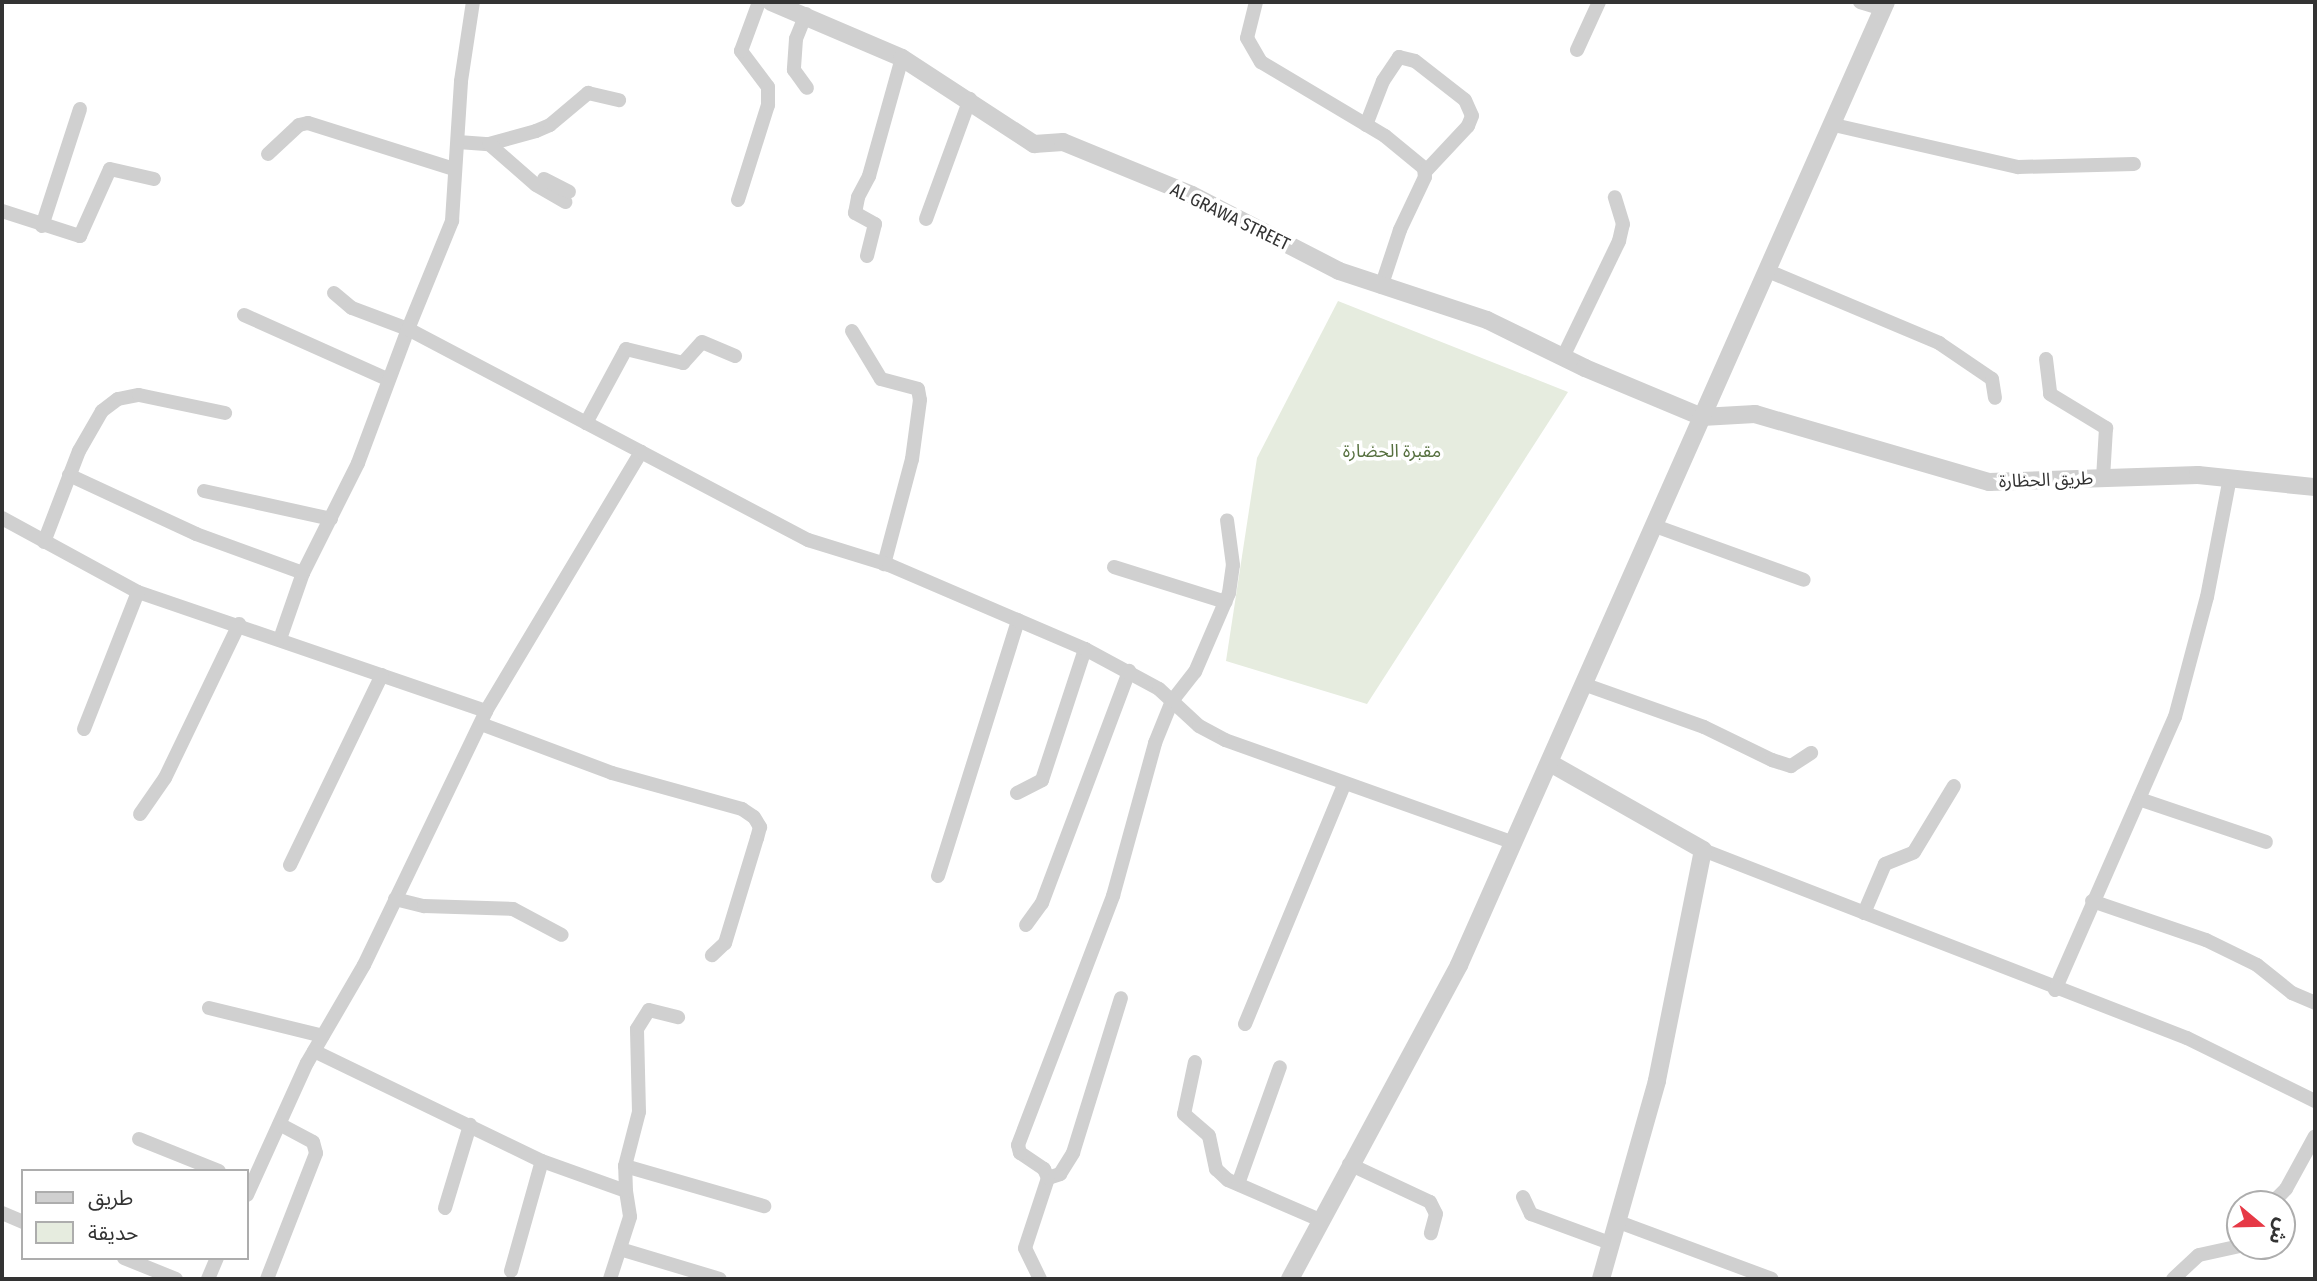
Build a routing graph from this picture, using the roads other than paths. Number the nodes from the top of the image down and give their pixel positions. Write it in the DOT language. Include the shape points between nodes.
graph roads {
  1 [pos="473,2"];
  2 [pos="759,2"];
  3 [pos="1256,2"];
  4 [pos="1599,2"];
  5 [pos="1860,2"];
  6 [pos="781,4"];
  7 [pos="1885,5"];
  8 [pos="806,14"];
  9 [pos="1577,50"];
  10 [pos="902,58"];
  11 [pos="807,88"];
  12 [pos="970,99"];
  13 [pos="619,100"];
  14 [pos="80,109"];
  15 [pos="1366,125"];
  16 [pos="1834,125"];
  17 [pos="458,142"];
  18 [pos="489,144"];
  19 [pos="268,154"];
  20 [pos="2134,164"];
  21 [pos="454,169"];
  22 [pos="1426,172"];
  23 [pos="154,179"];
  24 [pos="567,197"];
  25 [pos="1615,197"];
  26 [pos="738,200"];
  27 [pos="2,211"];
  28 [pos="926,219"];
  29 [pos="42,226"];
  30 [pos="867,256"];
  31 [pos="1768,271"];
  32 [pos="1381,287"];
  33 [pos="334,293"];
  34 [pos="244,315"];
  35 [pos="408,329"];
  36 [pos="852,331"];
  37 [pos="735,356"];
  38 [pos="1563,357"];
  39 [pos="2046,359"];
  40 [pos="387,379"];
  41 [pos="1995,398"];
  42 [pos="225,413"];
  43 [pos="1702,417"];
  44 [pos="586,423"];
  45 [pos="641,452"];
  46 [pos="69,475"];
  47 [pos="2230,477"];
  48 [pos="2103,478"];
  49 [pos="2315,487"];
  50 [pos="204,491"];
  51 [pos="2,518"];
  52 [pos="331,520"];
  53 [pos="1227,520"];
  54 [pos="1655,526"];
  55 [pos="44,542"];
  56 [pos="884,564"];
  57 [pos="1114,567"];
  58 [pos="303,573"];
  59 [pos="1804,580"];
  60 [pos="138,592"];
  61 [pos="1226,602"];
  62 [pos="1018,620"];
  63 [pos="239,624"];
  64 [pos="280,639"];
  65 [pos="1084,649"];
  66 [pos="1129,671"];
  67 [pos="382,675"];
  68 [pos="1587,685"];
  69 [pos="1172,701"];
  70 [pos="484,718"];
  71 [pos="84,729"];
  72 [pos="1811,753"];
  73 [pos="1550,763"];
  74 [pos="1344,785"];
  75 [pos="1954,786"];
  76 [pos="1017,793"];
  77 [pos="2138,799"];
  78 [pos="140,814"];
  79 [pos="2266,842"];
  80 [pos="1514,843"];
  81 [pos="1703,850"];
  82 [pos="290,865"];
  83 [pos="938,876"];
  84 [pos="395,899"];
  85 [pos="2092,901"];
  86 [pos="1864,913"];
  87 [pos="1026,925"];
  88 [pos="562,935"];
  89 [pos="712,955"];
  90 [pos="2055,990"];
  91 [pos="1121,998"];
  92 [pos="2315,1003"];
  93 [pos="209,1008"];
  94 [pos="678,1017"];
  95 [pos="1245,1024"];
  96 [pos="323,1036"];
  97 [pos="314,1051"];
  98 [pos="1195,1062"];
  99 [pos="1280,1067"];
  100 [pos="2315,1101"];
  101 [pos="279,1125"];
  102 [pos="470,1125"];
  103 [pos="2315,1136"];
  104 [pos="139,1139"];
  105 [pos="2309,1160"];
  106 [pos="542,1161"];
  107 [pos="1349,1164"];
  108 [pos="625,1166"];
  109 [pos="214,1169"];
  110 [pos="1048,1178"];
  111 [pos="1238,1184"];
  112 [pos="248,1187"];
  113 [pos="2285,1190"];
  114 [pos="626,1191"];
  115 [pos="1523,1197"];
  116 [pos="764,1206"];
  117 [pos="445,1208"];
  118 [pos="2,1213"];
  119 [pos="1320,1220"];
  120 [pos="21,1221"];
  121 [pos="1616,1222"];
  122 [pos="1431,1233"];
  123 [pos="1610,1243"];
  124 [pos="620,1248"];
  125 [pos="2226,1249"];
  126 [pos="129,1260"];
  127 [pos="216,1260"];
  128 [pos="511,1271"];
  129 [pos="176,1279"];
  130 [pos="208,1279"];
  131 [pos="267,1279"];
  132 [pos="610,1279"];
  133 [pos="720,1279"];
  134 [pos="1040,1279"];
  135 [pos="1290,1279"];
  136 [pos="1601,1279"];
  137 [pos="1772,1279"];
  138 [pos="2174,1279"];
  1 -- 17 [label="street"];
  2 -- 26 [label="street" via="741,51 768,87 768,105"];
  3 -- 15 [label="street" via="1247,38 1253,53 1279,74"];
  4 -- 9 [label="street"];
  5 -- 7 [label="street"];
  6 -- 8 [label="street, AL GRAWA STREET"];
  7 -- 16 [label="street"];
  8 -- 10 [label="street, AL GRAWA STREET"];
  8 -- 11 [label="street" via="796,39 794,70"];
  10 -- 12 [label="street, AL GRAWA STREET"];
  10 -- 30 [label="street" via="869,176 856,205 855,213 875,224"];
  12 -- 28 [label="street"];
  12 -- 32 [label="street, AL GRAWA STREET" via="1034,144 1063,142 1192,195 1323,264"];
  13 -- 18 [label="street" via="588,93 550,125"];
  14 -- 29 [label="street"];
  15 -- 22 [label="street" via="1409,152"];
  15 -- 22 [label="street" via="1383,81 1399,57 1415,61 1465,100 1472,116 1468,126"];
  16 -- 20 [label="street" via="2018,167"];
  16 -- 31 [label="street"];
  17 -- 18 [label="street"];
  17 -- 21 [label="street"];
  18 -- 24 [label="street" via="536,185"];
  19 -- 21 [label="street" via="299,125 308,123"];
  21 -- 35 [label="street" via="452,221"];
  22 -- 32 [label="street"];
  23 -- 29 [label="street" via="113,167 80,236"];
  25 -- 38 [label="street" via="1623,224 1619,241"];
  27 -- 29 [label="street"];
  31 -- 41 [label="street" via="1939,343 1992,379"];
  31 -- 43 [label="street"];
  32 -- 38 [label="street, AL GRAWA STREET" via="1487,320"];
  33 -- 35 [label="street" via="352,308"];
  34 -- 40 [label="street"];
  35 -- 40 [label="street"];
  35 -- 44 [label="street"];
  36 -- 56 [label="street" via="881,379 918,389 920,400 912,459"];
  37 -- 44 [label="street" via="702,342 683,363 626,349"];
  38 -- 43 [label="street, AL GRAWA STREET"];
  39 -- 48 [label="street" via="2050,394 2106,428"];
  40 -- 52 [label="street" via="358,463"];
  42 -- 46 [label="street" via="139,395 118,399 102,411"];
  43 -- 48 [label="street, طريق الحظارة" via="1755,414 1977,480 2015,483"];
  43 -- 54 [label="street"];
  44 -- 45 [label="street"];
  45 -- 56 [label="street" via="808,540"];
  45 -- 70 [label="street"];
  46 -- 55 [label="street"];
  46 -- 58 [label="street" via="183,529"];
  47 -- 48 [label="street, طريق الحظارة"];
  47 -- 49 [label="street, طريق الحظارة"];
  47 -- 77 [label="street" via="2207,597 2175,717"];
  50 -- 52 [label="street"];
  51 -- 55 [label="street"];
  52 -- 58 [label="street"];
  53 -- 61 [label="street" via="1233,565"];
  54 -- 59 [label="street"];
  54 -- 68 [label="street"];
  55 -- 60 [label="street"];
  56 -- 62 [label="street"];
  57 -- 61 [label="street"];
  58 -- 64 [label="street"];
  60 -- 63 [label="street"];
  60 -- 71 [label="street"];
  61 -- 69 [label="street" via="1190,682"];
  62 -- 65 [label="street"];
  62 -- 83 [label="street"];
  63 -- 64 [label="street"];
  63 -- 78 [label="street" via="164,778"];
  64 -- 67 [label="street"];
  65 -- 66 [label="street"];
  65 -- 76 [label="street" via="1042,780"];
  66 -- 69 [label="street"];
  66 -- 87 [label="street" via="1042,903"];
  67 -- 70 [label="street"];
  67 -- 82 [label="street"];
  68 -- 72 [label="street" via="1704,727 1791,766"];
  68 -- 73 [label="street"];
  69 -- 74 [label="street" via="1209,733"];
  69 -- 110 [label="street" via="1146,768 1113,896 1018,1142 1020,1153 1044,1169"];
  70 -- 84 [label="street"];
  70 -- 89 [label="street" via="612,773 742,809 754,817 760,827 757,838 725,943"];
  73 -- 80 [label="street"];
  73 -- 81 [label="street"];
  74 -- 80 [label="street"];
  74 -- 95 [label="street"];
  75 -- 86 [label="street" via="1913,852 1885,864"];
  77 -- 79 [label="street"];
  77 -- 85 [label="street"];
  80 -- 107 [label="street" via="1459,965"];
  81 -- 86 [label="street"];
  81 -- 121 [label="street" via="1657,1081"];
  84 -- 88 [label="street" via="424,906 513,909"];
  84 -- 96 [label="street"];
  85 -- 90 [label="street"];
  85 -- 92 [label="street" via="2206,940 2257,965 2286,989"];
  86 -- 90 [label="street"];
  90 -- 100 [label="street" via="2219,1052"];
  91 -- 110 [label="street" via="1073,1153 1060,1174"];
  93 -- 96 [label="street"];
  94 -- 108 [label="street" via="654,1009 640,1021 634,1046 639,1112"];
  96 -- 97 [label="street"];
  97 -- 101 [label="street"];
  97 -- 102 [label="street"];
  98 -- 111 [label="street" via="1184,1114 1209,1136 1216,1170"];
  99 -- 111 [label="street"];
  101 -- 112 [label="street"];
  101 -- 131 [label="street" via="316,1147"];
  102 -- 106 [label="street"];
  102 -- 117 [label="street"];
  103 -- 105 [label="street"];
  104 -- 109 [label="street"];
  105 -- 113 [label="street"];
  106 -- 114 [label="street"];
  106 -- 128 [label="street"];
  107 -- 119 [label="street"];
  107 -- 122 [label="street" via="1430,1202 1436,1214"];
  108 -- 114 [label="street"];
  108 -- 116 [label="street"];
  110 -- 134 [label="street" via="1025,1248"];
  111 -- 119 [label="street"];
  114 -- 124 [label="street" via="630,1217"];
  115 -- 123 [label="street" via="1531,1214"];
  118 -- 120 [label="street"];
  119 -- 135 [label="street"];
  121 -- 123 [label="street"];
  121 -- 137 [label="street"];
  123 -- 136 [label="street"];
  124 -- 132 [label="street"];
  124 -- 133 [label="street"];
  125 -- 138 [label="street" via="2199,1255"];
  126 -- 129 [label="street"];
  127 -- 130 [label="street"];
}
